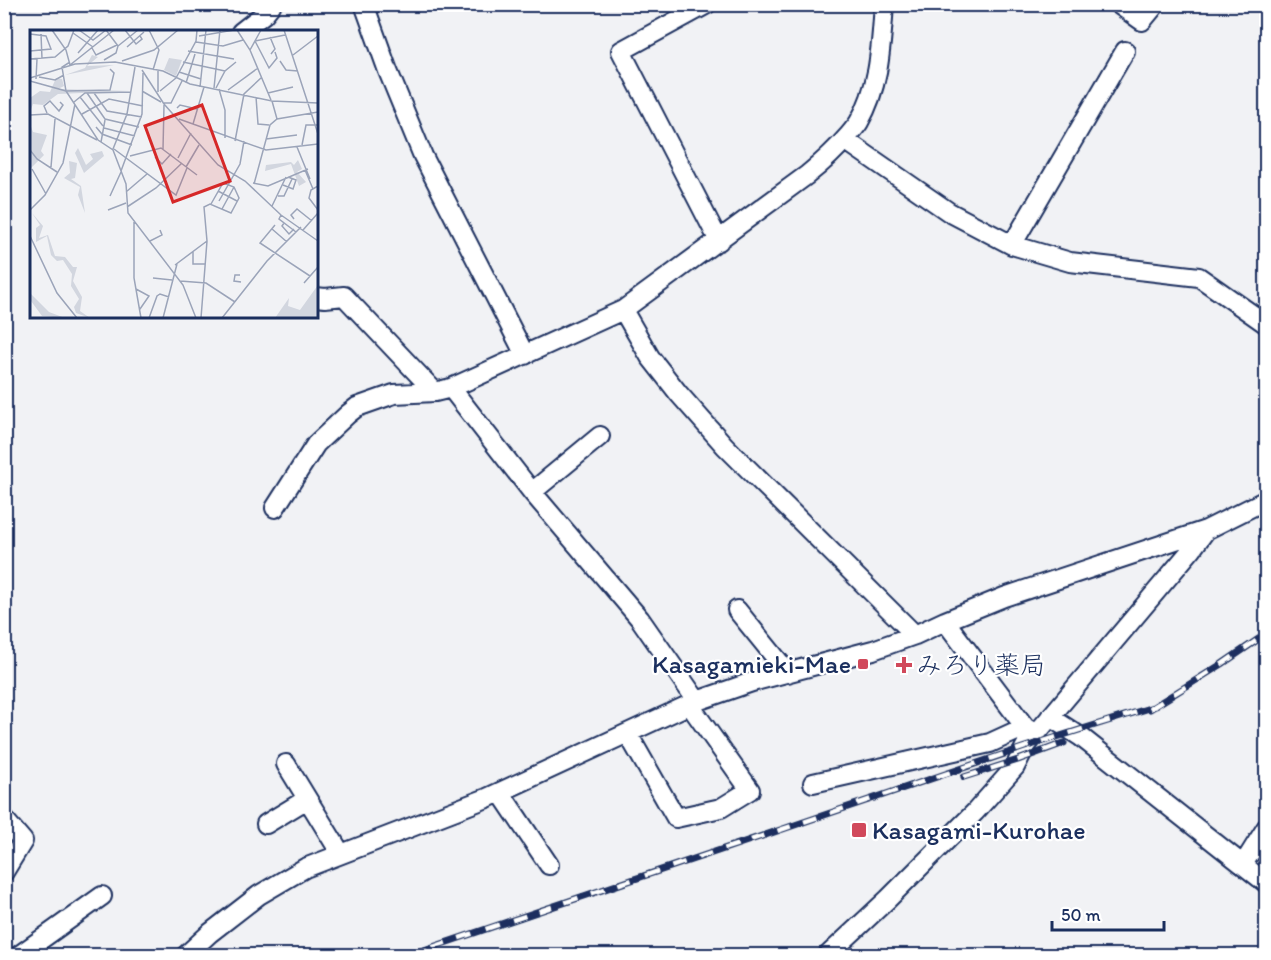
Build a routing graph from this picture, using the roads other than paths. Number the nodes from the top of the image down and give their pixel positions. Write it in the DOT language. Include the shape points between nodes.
graph roads {
  1 [pos="272,4"];
  2 [pos="364,4"];
  3 [pos="707,4"];
  4 [pos="884,4"];
  5 [pos="1118,4"];
  6 [pos="1156,4"];
  7 [pos="244,30"];
  8 [pos="1125,51"];
  9 [pos="844,140"];
  10 [pos="718,241"];
  11 [pos="1012,245"];
  12 [pos="318,297"];
  13 [pos="623,310"];
  14 [pos="1266,324"];
  15 [pos="525,355"];
  16 [pos="443,390"];
  17 [pos="600,436"];
  18 [pos="532,492"];
  19 [pos="1266,500"];
  20 [pos="275,508"];
  21 [pos="1206,530"];
  22 [pos="737,610"];
  23 [pos="945,621"];
  24 [pos="915,635"];
  25 [pos="788,673"];
  26 [pos="693,703"];
  27 [pos="1050,717"];
  28 [pos="1030,730"];
  29 [pos="628,734"];
  30 [pos="286,764"];
  31 [pos="813,783"];
  32 [pos="500,792"];
  33 [pos="307,799"];
  34 [pos="4,819"];
  35 [pos="266,824"];
  36 [pos="1266,828"];
  37 [pos="341,854"];
  38 [pos="1244,863"];
  39 [pos="549,865"];
  40 [pos="4,872"];
  41 [pos="1266,883"];
  42 [pos="102,896"];
  43 [pos="18,956"];
  44 [pos="185,956"];
  45 [pos="827,956"];
  1 -- 7 [label="street"];
  2 -- 15 [label="street" via="423,156"];
  3 -- 10 [label="street" via="621,51"];
  4 -- 9 [label="street" via="877,75 859,123"];
  5 -- 6 [label="street" via="1142,21"];
  8 -- 11 [label="street"];
  9 -- 10 [label="street" via="807,175"];
  9 -- 11 [label="street" via="949,212"];
  10 -- 13 [label="street"];
  11 -- 14 [label="street" via="1070,262 1199,277"];
  12 -- 16 [label="street" via="344,296"];
  13 -- 15 [label="street"];
  13 -- 24 [label="street" via="650,357 725,446"];
  15 -- 16 [label="street"];
  16 -- 18 [label="street"];
  16 -- 20 [label="street" via="394,394 357,407 316,444"];
  17 -- 18 [label="street"];
  18 -- 26 [label="street" via="640,619"];
  19 -- 21 [label="street"];
  21 -- 23 [label="street" via="1004,597"];
  21 -- 27 [label="street"];
  22 -- 25 [label="street"];
  23 -- 24 [label="street"];
  23 -- 28 [label="street"];
  24 -- 25 [label="street"];
  25 -- 26 [label="street"];
  26 -- 29 [label="street"];
  26 -- 29 [label="street" via="750,790 721,808 676,818"];
  27 -- 28 [label="street"];
  27 -- 38 [label="street"];
  28 -- 31 [label="street"];
  28 -- 45 [label="street" via="1015,767 975,812"];
  29 -- 32 [label="street"];
  30 -- 33 [label="street"];
  32 -- 37 [label="street"];
  32 -- 39 [label="street"];
  33 -- 35 [label="street"];
  33 -- 37 [label="street"];
  34 -- 40 [label="street" via="23,841"];
  36 -- 38 [label="street"];
  37 -- 44 [label="street" via="305,868 259,895"];
  38 -- 41 [label="street"];
  42 -- 43 [label="street"];
}
